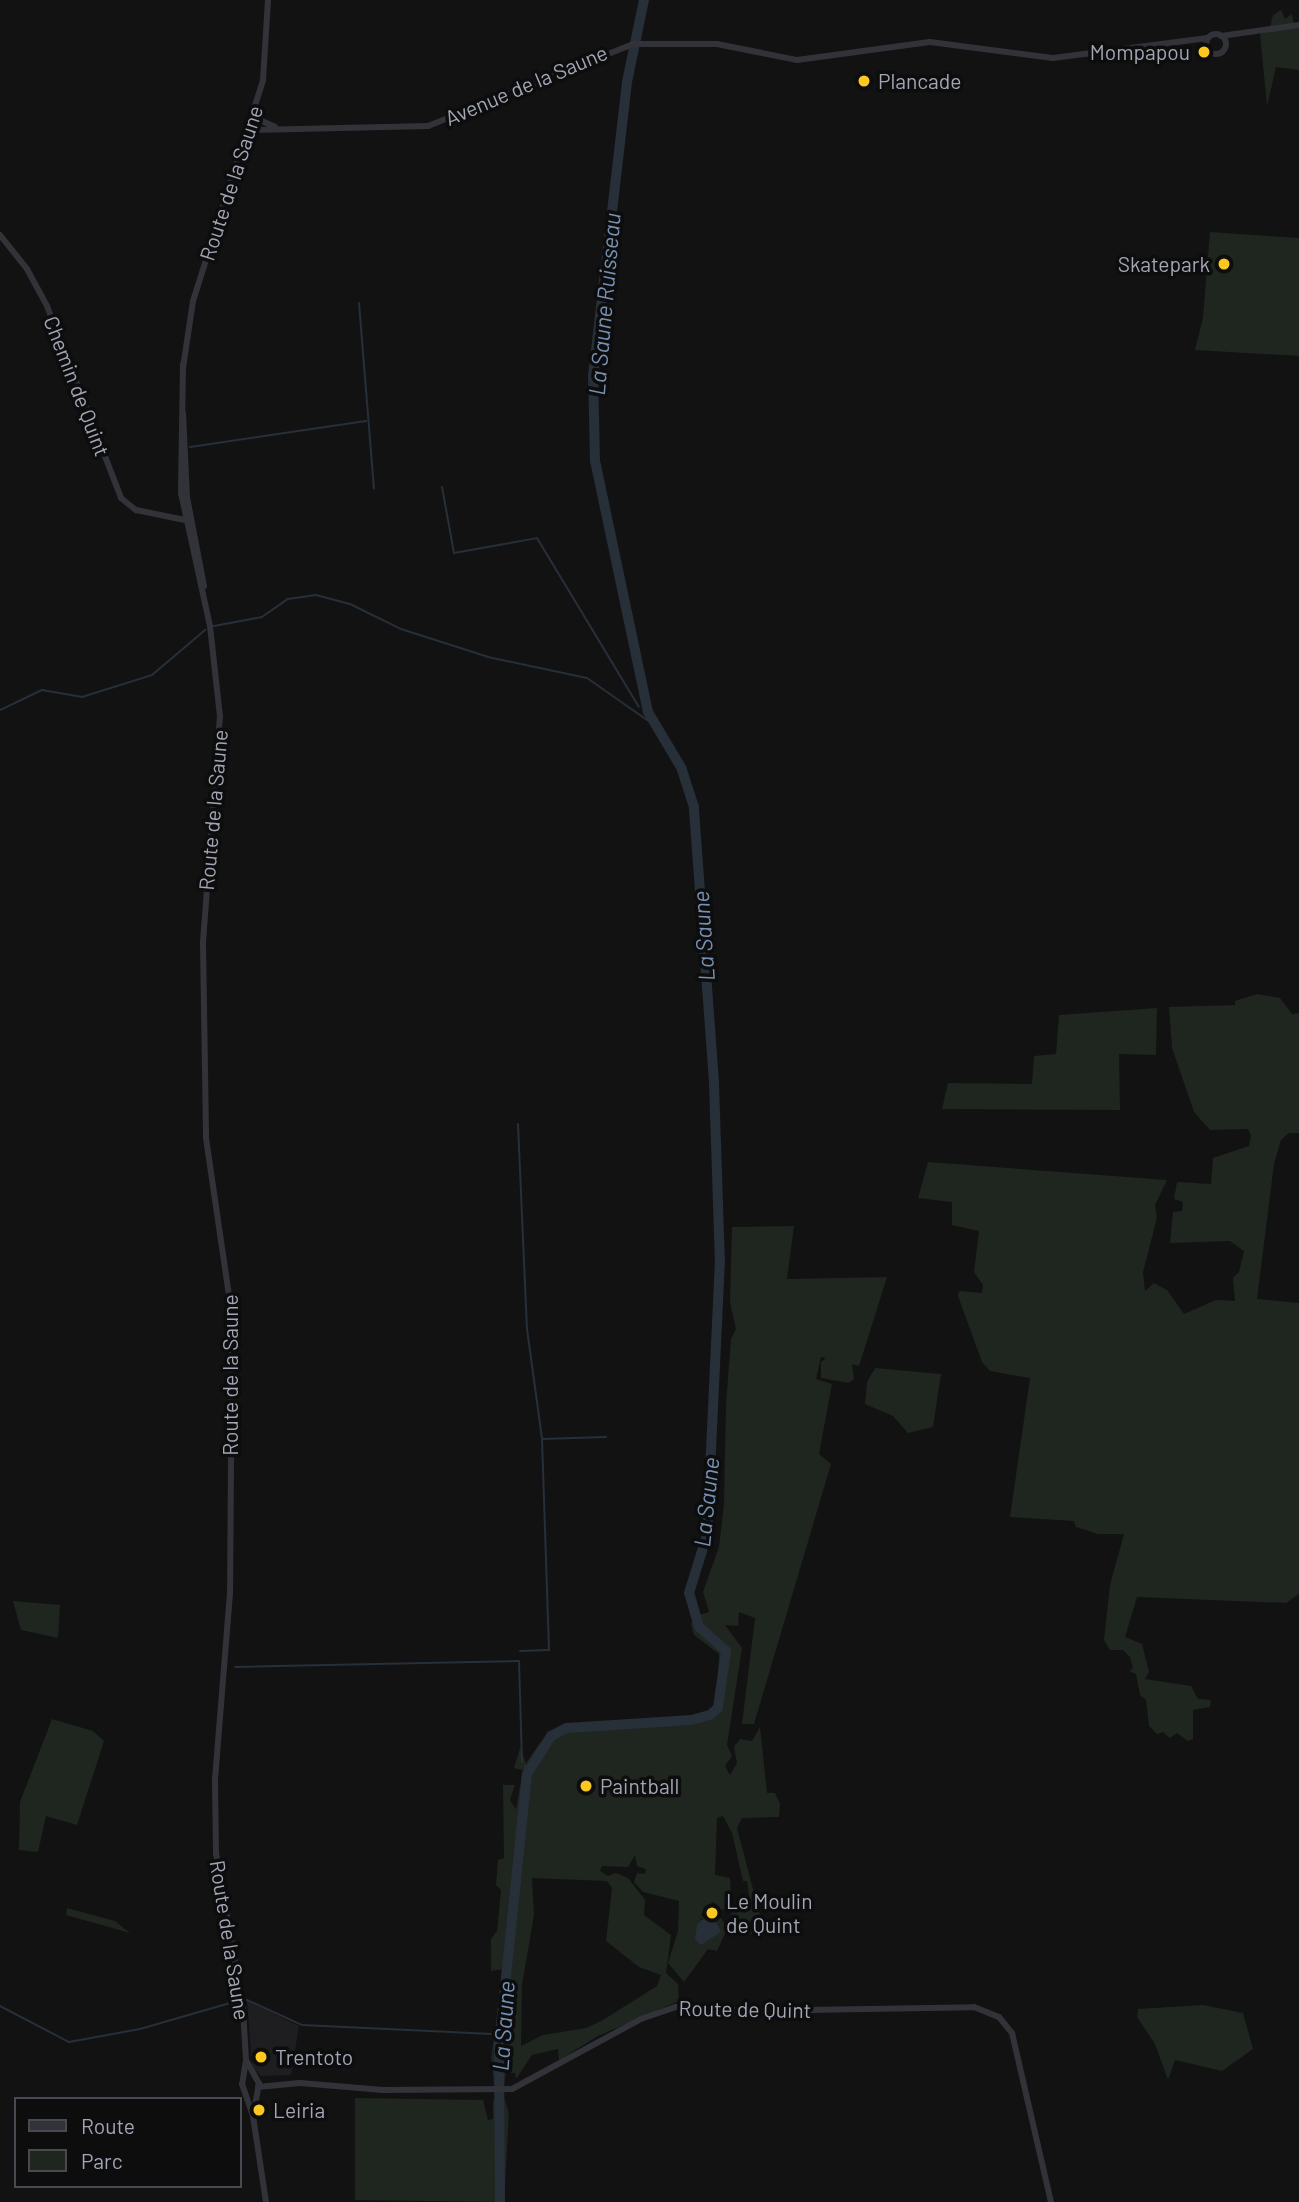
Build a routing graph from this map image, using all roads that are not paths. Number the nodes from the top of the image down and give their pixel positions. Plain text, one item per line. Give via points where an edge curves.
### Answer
1 (268, 0) edge
2 (1299, 25) edge
3 (1243, 34) junction
4 (1222, 36) junction
5 (1208, 38) junction
6 (1188, 42) junction
7 (1226, 46) junction
8 (1207, 48) junction
9 (253, 117) junction
10 (280, 129) junction
11 (249, 130) junction
12 (0, 235) edge
13 (184, 364) junction
14 (183, 510) junction
15 (167, 516) junction
16 (188, 517) junction
17 (246, 2060) junction
18 (256, 2077) junction
19 (244, 2078) junction
20 (274, 2084) junction
21 (257, 2088) junction
22 (245, 2090) junction
23 (253, 2116) junction
24 (266, 2202) edge
25 (1051, 2202) edge

1 - 9 street, Route de la Saune via 267,48
2 - 3 street
3 - 4 street
3 - 7 street
4 - 5 street, Avenue de la Saune
4 - 7 street
5 - 6 street, Avenue de la Saune
5 - 8 street
6 - 8 street, Avenue de la Saune
6 - 10 street, Avenue de la Saune via 1053,58 918,42 797,60 717,44 642,44 623,46 421,127
7 - 8 street via 1217,54
9 - 10 street, Avenue de la Saune
9 - 11 street, Route de la Saune
10 - 11 street, Avenue de la Saune
11 - 13 street, Route de la Saune via 193,301
12 - 15 street, Chemin de Quint via 41,293 118,492 136,510
13 - 14 street, Route de la Saune via 179,449
13 - 16 street, Route de la Saune
14 - 15 street
14 - 16 street
15 - 16 street, Chemin de Quint
16 - 17 street, Route de la Saune via 206,606 220,726 204,925 205,1126 230,1286 232,1340 230,1593 215,1819 217,1878 241,1991
17 - 18 street, Route de la Saune
17 - 19 street, Route de la Saune
18 - 19 street
18 - 20 street, Route de Quint
18 - 21 street
19 - 22 street, Route de la Saune
20 - 21 street, Route de Quint
20 - 25 street, Route de Quint via 507,2090 672,2007 979,2008 999,2017 1013,2038
21 - 22 street, Route de Quint
21 - 23 street
22 - 23 street
23 - 24 street

